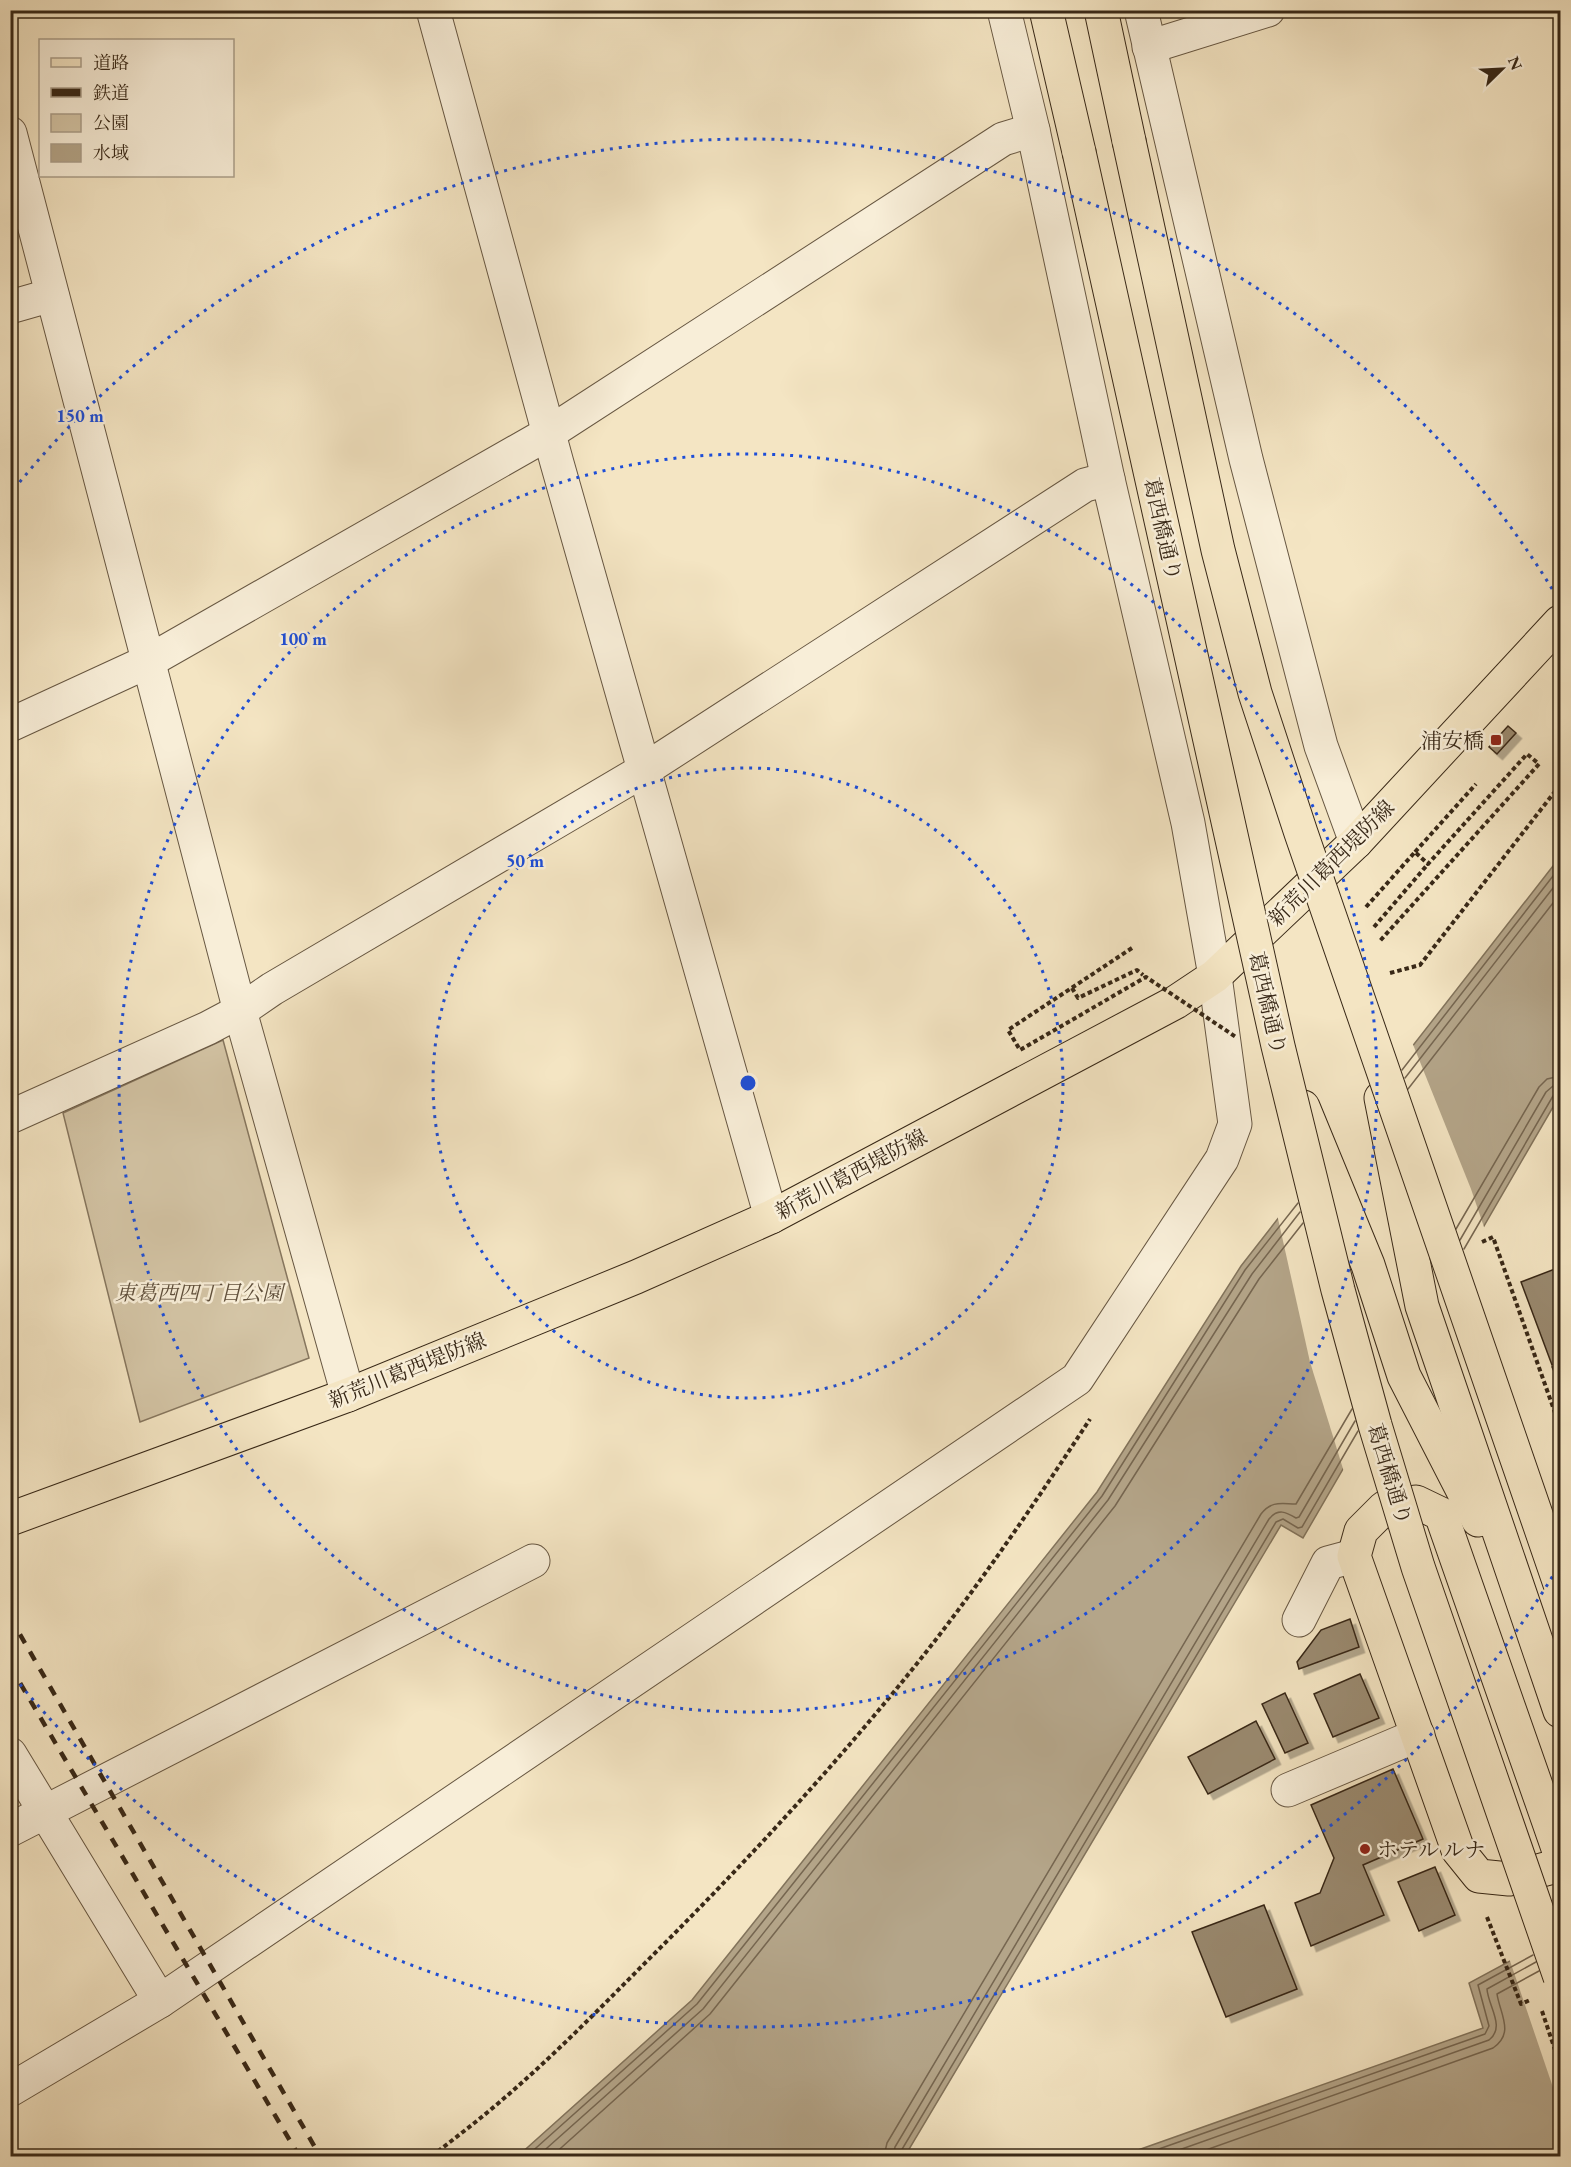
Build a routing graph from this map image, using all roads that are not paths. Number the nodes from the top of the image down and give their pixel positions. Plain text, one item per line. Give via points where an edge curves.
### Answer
1 (433, 10) edge
2 (1004, 10) edge
3 (1046, 10) edge
4 (1101, 10) edge
5 (1141, 10) edge
6 (1268, 10) edge
7 (1149, 46) junction
8 (1033, 130) junction
9 (10, 133) edge
10 (52, 295) junction
11 (10, 307) edge
12 (549, 433) junction
13 (1108, 479) junction
14 (1560, 622) edge
15 (149, 661) junction
16 (10, 725) edge
17 (644, 770) junction
18 (1356, 842) junction
19 (1215, 976) junction
20 (240, 1011) junction
21 (1367, 1022) junction
22 (1278, 1046) junction
23 (10, 1117) edge
24 (771, 1217) junction
25 (348, 1395) junction
26 (10, 1520) edge
27 (1354, 1556) junction
28 (533, 1561) dead end
29 (1560, 1584) edge
30 (1299, 1620) dead end
31 (1532, 1626) junction
32 (1560, 1711) edge
33 (1418, 1735) junction
34 (10, 1755) edge
35 (1288, 1790) dead end
36 (1551, 1809) edge
37 (45, 1812) junction
38 (10, 1830) edge
39 (1560, 1854) edge
40 (1560, 1864) edge
41 (1549, 1987) edge
42 (160, 2001) junction
43 (10, 2090) edge

1 - 12 street
2 - 8 street
3 - 22 main road, 葛西橋通り, bridge
4 - 21 main road, bridge via 1218,550 1255,693
5 - 7 street
6 - 7 street
7 - 18 street via 1246,459 1318,735
8 - 12 street via 1003,139
8 - 13 street
9 - 10 street
10 - 11 street
10 - 15 street
12 - 15 street
12 - 17 street
13 - 17 street via 1084,485
13 - 19 street via 1188,823
14 - 18 main road, 新荒川葛西堤防線
15 - 16 street
15 - 20 street
17 - 20 street via 272,988
17 - 24 street
18 - 19 main road, 新荒川葛西堤防線
19 - 24 main road, 新荒川葛西堤防線 via 1176,1002
19 - 42 street via 1235,1124 1222,1159 1077,1379
20 - 23 street
20 - 25 street
21 - 29 main road, bridge
21 - 31 main road, bridge via 1422,1306
22 - 31 main road, bridge via 1368,1265 1404,1376
22 - 41 main road, 葛西橋通り, bridge via 1375,1425
24 - 25 main road, 新荒川葛西堤防線
25 - 26 main road, 新荒川葛西堤防線
27 - 30 street via 1328,1563
27 - 33 main road
27 - 36 main road via 1361,1530 1384,1508 1416,1502 1441,1514
28 - 37 street
31 - 32 main road
33 - 35 street
33 - 40 main road via 1458,1851 1479,1876 1509,1880
34 - 37 street
36 - 39 main road
37 - 38 street
37 - 42 street
42 - 43 street

